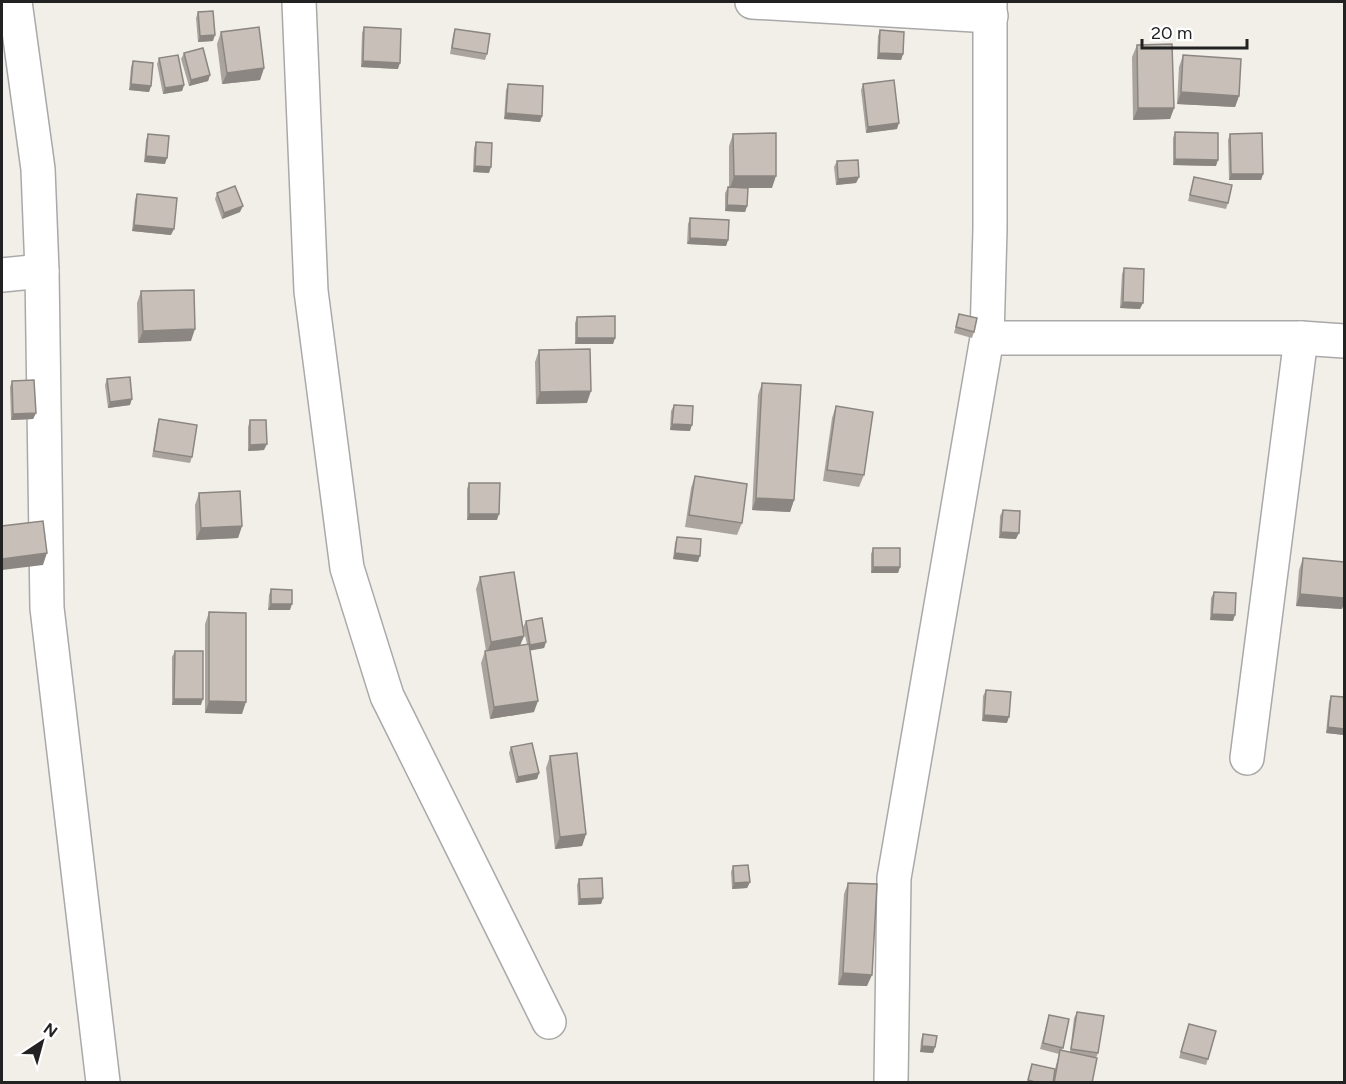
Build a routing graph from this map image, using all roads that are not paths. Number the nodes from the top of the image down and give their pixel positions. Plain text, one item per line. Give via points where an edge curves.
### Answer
1 (299, 2) edge
2 (752, 2) edge
3 (22, 3) edge
4 (991, 9) edge
5 (42, 271) junction
6 (2, 275) edge
7 (987, 338) junction
8 (1301, 338) junction
9 (1344, 341) edge
10 (1247, 758) dead end
11 (549, 1022) dead end
12 (103, 1083) edge
13 (891, 1083) edge

1 - 11 street via 311,291 347,568 387,696
2 - 4 street
3 - 5 street via 38,169
4 - 7 street
5 - 6 street
5 - 12 street via 47,608
7 - 8 street
7 - 13 street via 894,878
8 - 9 street
8 - 10 street

